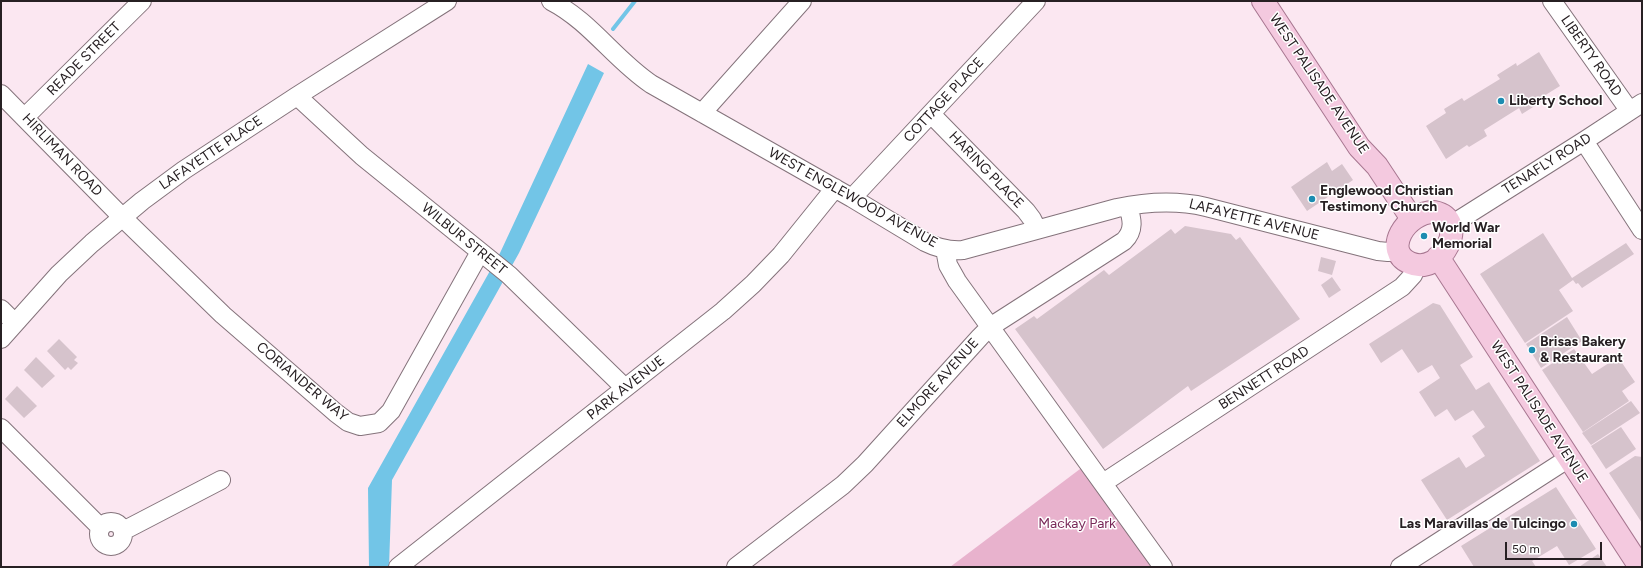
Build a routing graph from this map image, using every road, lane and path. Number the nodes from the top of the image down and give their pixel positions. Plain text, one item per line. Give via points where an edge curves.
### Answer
1 (142, 1) edge
2 (447, 1) edge
3 (551, 1) edge
4 (572, 1) edge
5 (802, 1) edge
6 (1036, 1) edge
7 (1263, 1) edge
8 (1278, 1) edge
9 (1552, 1) edge
10 (583, 24) junction
11 (1302, 49) junction
12 (1, 94) edge
13 (297, 96) junction
14 (1636, 106) edge
15 (702, 112) junction
16 (931, 114) junction
17 (25, 117) junction
18 (1584, 142) junction
19 (835, 188) junction
20 (852, 198) junction
21 (1128, 206) junction
22 (122, 217) junction
23 (1412, 219) junction
24 (1450, 225) junction
25 (1037, 229) junction
26 (1642, 230) edge
27 (945, 249) junction
28 (1399, 251) junction
29 (481, 253) junction
30 (1438, 258) junction
31 (1417, 265) junction
32 (1, 309) edge
33 (15, 323) junction
34 (990, 327) junction
35 (1, 339) edge
36 (625, 388) junction
37 (1, 428) edge
38 (1569, 458) junction
39 (221, 480) dead end
40 (1104, 483) junction
41 (398, 567) edge
42 (736, 567) edge
43 (1163, 567) edge
44 (1400, 567) edge
45 (1640, 567) edge

1 - 17 street, READE STREET
2 - 13 street, LAFAYETTE PLACE
3 - 10 street via 567,10
4 - 10 street, WEST ENGLEWOOD AVENUE
5 - 15 street
6 - 16 street, COTTAGE PLACE
7 - 11 main road, WEST PALISADE AVENUE
8 - 11 main road, WEST PALISADE AVENUE
9 - 14 street, LIBERTY ROAD
10 - 15 street, WEST ENGLEWOOD AVENUE via 643,78
11 - 23 main road, WEST PALISADE AVENUE via 1368,139 1377,166
12 - 17 street, HIRLIMAN ROAD
13 - 22 street, LAFAYETTE PLACE via 184,170
13 - 29 street, WILBUR STREET via 362,156
14 - 18 street, TENAFLY ROAD
15 - 19 street, WEST ENGLEWOOD AVENUE
16 - 20 street, COTTAGE PLACE
16 - 25 street, HARING PLACE via 1026,211
17 - 22 street, HIRLIMAN ROAD
18 - 24 street, TENAFLY ROAD
18 - 26 street
19 - 20 street, WEST ENGLEWOOD AVENUE
19 - 36 street, PARK AVENUE via 792,243 753,284 723,311
20 - 27 street, WEST ENGLEWOOD AVENUE via 924,242
21 - 25 street, LAFAYETTE AVENUE
21 - 28 street, LAFAYETTE AVENUE via 1186,203 1378,251
21 - 34 street, ELMORE AVENUE via 1132,225 1124,240
22 - 29 street, CORIANDER WAY via 223,315 336,414 360,426 379,423 391,410
22 - 33 street, LAFAYETTE PLACE via 59,274
23 - 24 main road via 1434,212 1445,217
23 - 28 main road via 1400,234
24 - 30 main road via 1448,246
25 - 27 street, LAFAYETTE AVENUE via 968,249
27 - 34 street, WEST ENGLEWOOD AVENUE via 952,274
28 - 31 main road via 1405,260
29 - 36 street, WILBUR STREET via 509,275
30 - 31 main road via 1428,264
30 - 38 main road, WEST PALISADE AVENUE
31 - 40 street, BENNETT ROAD via 1410,279 1402,287
32 - 33 street
33 - 35 street, LAFAYETTE PLACE
34 - 40 street, WEST ENGLEWOOD AVENUE
34 - 42 street, ELMORE AVENUE via 860,470
36 - 41 street, PARK AVENUE
37 - 39 street via 101,528 104,524 113,522 123,531
38 - 44 street
38 - 45 main road, WEST PALISADE AVENUE
40 - 43 street, WEST ENGLEWOOD AVENUE

